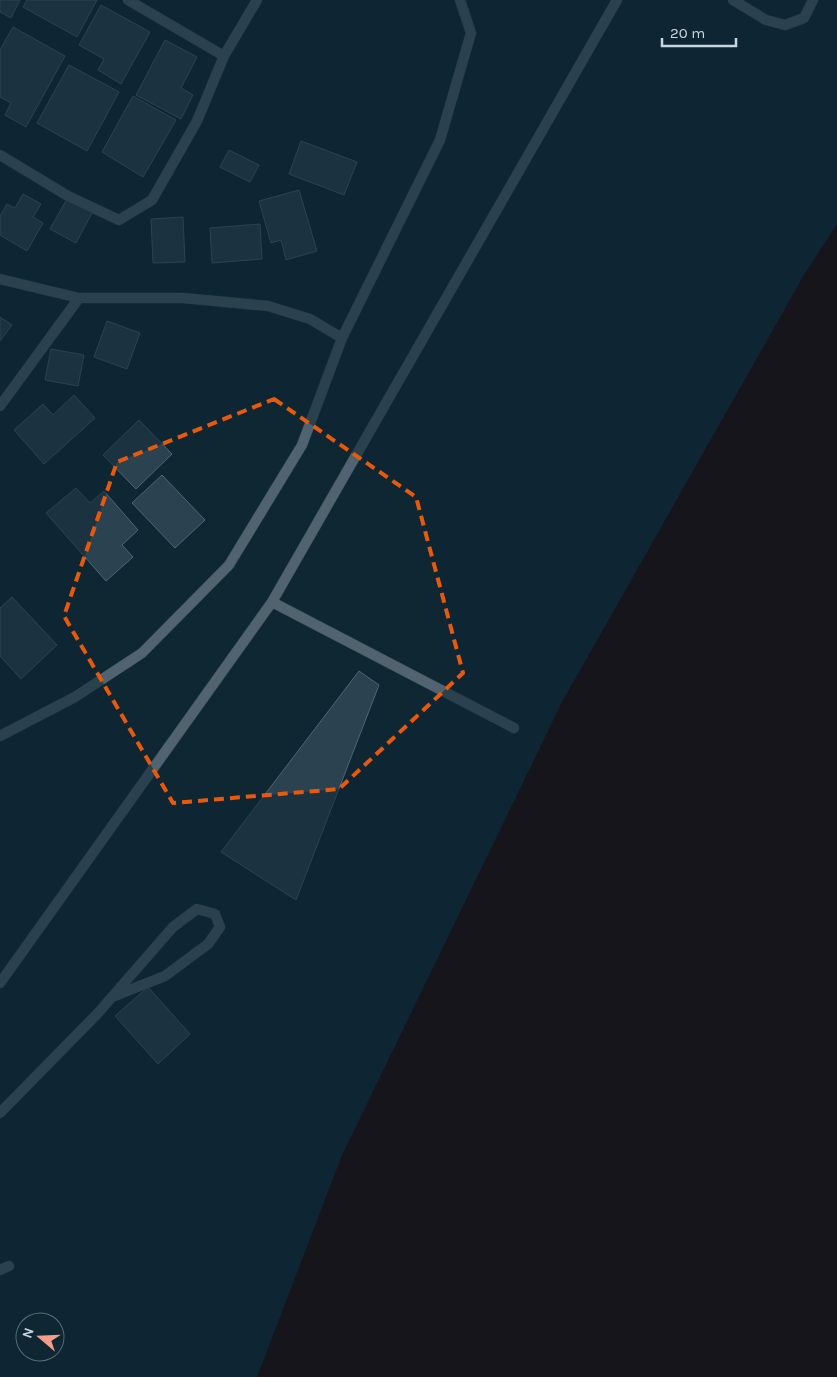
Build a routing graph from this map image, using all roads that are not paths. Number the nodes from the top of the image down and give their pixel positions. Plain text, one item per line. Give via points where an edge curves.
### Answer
1 (128, 0) edge
2 (257, 0) edge
3 (460, 0) edge
4 (617, 0) edge
5 (733, 0) edge
6 (813, 0) edge
7 (224, 56) junction
8 (0, 155) edge
9 (0, 280) edge
10 (79, 298) junction
11 (342, 338) junction
12 (0, 406) edge
13 (272, 602) junction
14 (514, 728) dead end
15 (0, 736) edge
16 (0, 983) edge
17 (112, 997) junction
18 (0, 1113) edge

1 - 7 street
2 - 7 street
3 - 11 street via 471,33 440,140
4 - 13 street
5 - 6 street via 766,20 786,25 804,18
7 - 8 street via 197,121 152,200 119,220 68,196
9 - 10 street
10 - 11 street via 183,298 268,306 310,318
10 - 12 street
11 - 15 street via 302,444 228,565 142,653 75,697
13 - 14 street
13 - 16 street
17 - 17 street via 173,927 197,909 215,914 220,927 208,944 165,976
17 - 18 street

